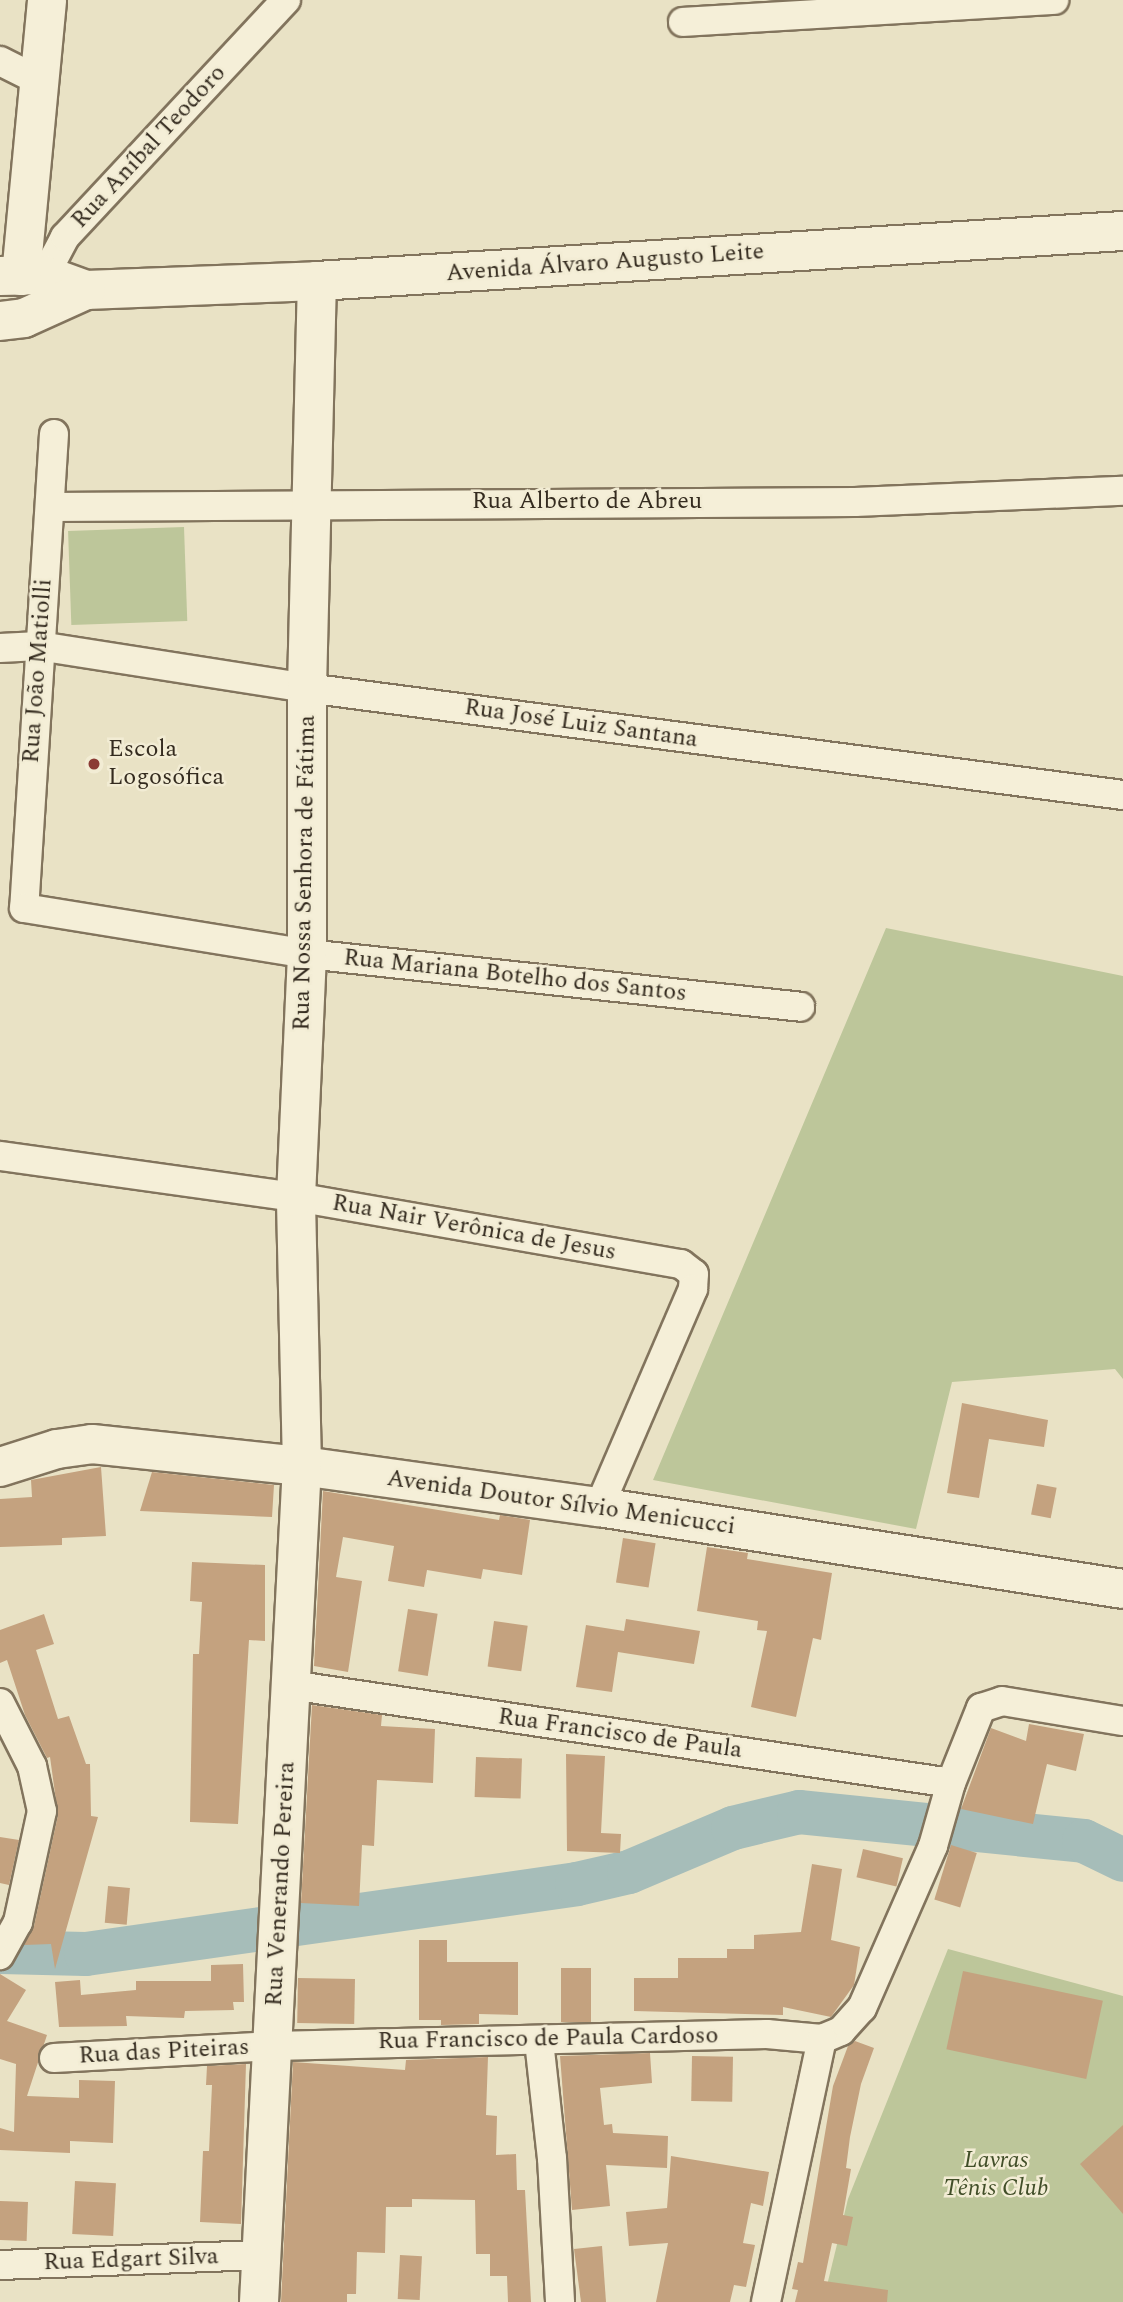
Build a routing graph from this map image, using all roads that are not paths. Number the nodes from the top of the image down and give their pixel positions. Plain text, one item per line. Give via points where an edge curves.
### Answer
1 (47, 0) edge
2 (286, 0) edge
3 (1054, 0) edge
4 (683, 22) dead end
5 (0, 61) edge
6 (36, 79) junction
7 (1123, 231) edge
8 (317, 281) junction
9 (28, 284) edge
10 (0, 321) edge
11 (54, 434) dead end
12 (1123, 491) edge
13 (310, 502) junction
14 (50, 507) junction
15 (39, 646) junction
16 (0, 648) edge
17 (307, 688) junction
18 (1123, 795) edge
19 (23, 908) joint
20 (307, 954) junction
21 (800, 1007) dead end
22 (0, 1156) edge
23 (296, 1197) junction
24 (302, 1466) junction
25 (1, 1469) edge
26 (599, 1507) junction
27 (1123, 1589) edge
28 (290, 1685) junction
29 (0, 1703) edge
30 (1123, 1721) edge
31 (951, 1783) junction
32 (0, 1955) edge
33 (822, 2039) junction
34 (539, 2040) junction
35 (274, 2046) junction
36 (54, 2058) dead end
37 (263, 2255) junction
38 (0, 2265) edge
39 (259, 2302) edge
40 (560, 2302) edge
41 (766, 2302) edge

1 - 6 street
2 - 9 street, Rua Aníbal Teodoro via 65,237
3 - 4 street
5 - 6 street
6 - 9 street
7 - 8 street, Avenida Álvaro Augusto Leite
8 - 9 street, Avenida Álvaro Augusto Leite via 86,290
8 - 13 street, Rua Nossa Senhora de Fátima
9 - 10 street
11 - 14 street, Rua João Matiolli
12 - 13 street, Rua Alberto de Abreu via 855,502
13 - 14 street, Rua Alberto de Abreu
13 - 17 street, Rua Nossa Senhora de Fátima
14 - 15 street, Rua João Matiolli
15 - 16 street, Rua José Luiz Santana
15 - 17 street, Rua José Luiz Santana
15 - 19 street, Rua João Matiolli
17 - 18 street, Rua José Luiz Santana
17 - 20 street, Rua Nossa Senhora de Fátima
19 - 20 street, Rua Mariana Botelho dos Santos
20 - 21 street, Rua Mariana Botelho dos Santos
20 - 23 street, Rua Nossa Senhora de Fátima
22 - 23 street, Rua Nair Verônica de Jesus
23 - 24 street, Rua Nossa Senhora de Fátima
23 - 26 street, Rua Nair Verônica de Jesus via 681,1264 694,1274 693,1289
24 - 25 street, Avenida Doutor Sílvio Menicucci via 92,1444 57,1449
24 - 26 street, Avenida Doutor Sílvio Menicucci
24 - 28 street, Rua Venerando Pereira
26 - 27 street, Avenida Doutor Sílvio Menicucci
28 - 31 street, Rua Francisco de Paula
28 - 35 street, Rua Venerando Pereira
29 - 32 street via 32,1766 42,1811 18,1922
30 - 31 street via 1002,1701 981,1708
31 - 33 street via 933,1846 862,2008 841,2031
33 - 34 street, Rua Francisco de Paula Cardoso via 767,2034
33 - 41 street
34 - 35 street, Rua Francisco de Paula Cardoso
34 - 40 street via 552,2158
35 - 36 street, Rua das Piteiras
35 - 37 street, Rua Venerando Pereira
37 - 38 street, Rua Edgart Silva
37 - 39 street, Rua Venerando Pereira

